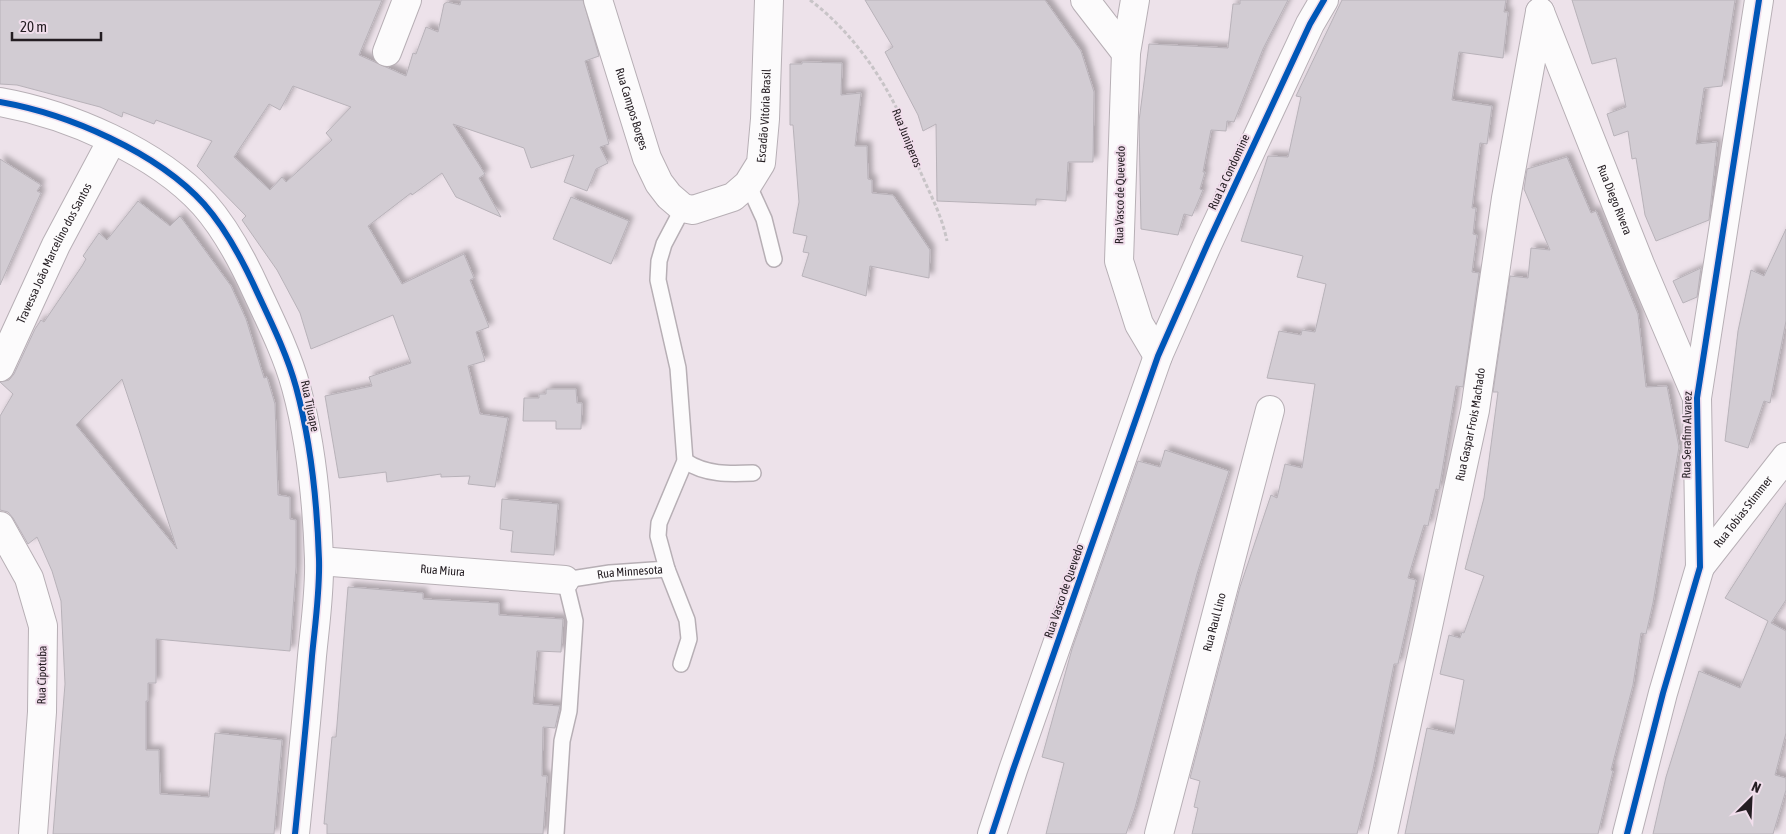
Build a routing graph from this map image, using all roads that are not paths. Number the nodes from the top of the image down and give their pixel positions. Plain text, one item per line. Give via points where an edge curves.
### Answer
1 (408, 0) edge
2 (598, 0) edge
3 (769, 0) edge
4 (1085, 0) edge
5 (1135, 0) edge
6 (1324, 0) edge
7 (1759, 0) edge
8 (1539, 6) edge
9 (387, 52) dead end
10 (1126, 53) junction
11 (0, 102) edge
12 (112, 140) junction
13 (748, 184) junction
14 (683, 208) junction
15 (774, 259) dead end
16 (1158, 356) junction
17 (0, 367) edge
18 (1697, 398) junction
19 (1270, 410) dead end
20 (1786, 457) edge
21 (685, 461) junction
22 (753, 473) dead end
23 (0, 526) edge
24 (319, 561) junction
25 (1700, 567) junction
26 (667, 570) junction
27 (565, 580) junction
28 (681, 664) dead end
29 (33, 834) edge
30 (295, 834) edge
31 (556, 834) edge
32 (992, 834) edge
33 (1159, 834) edge
34 (1383, 834) edge
35 (1627, 834) edge

1 - 9 street
2 - 14 street, Rua Campos Borges via 647,158 659,183
3 - 13 street, Escadão Vitória Brasil via 765,119 760,163
4 - 10 street
5 - 10 street, Rua Vasco de Quevedo
6 - 16 street, Rua La Condomine via 1310,24
7 - 18 street, Rua Serafim Alvarez
8 - 18 street, Rua Diego Rivera via 1640,264
8 - 34 street, Rua Gaspar Frois Machado via 1506,198 1475,410
10 - 16 street, Rua Vasco de Quevedo via 1119,261 1139,324
11 - 12 street, Rua Tijuape via 78,123
12 - 17 street, Travessa João Marcelino dos Santos via 56,245
12 - 24 street, Rua Tijuape via 146,158 204,203 245,267 296,386 314,479
13 - 14 street, Escadão Vitória Brasil via 733,197 716,204 693,210
13 - 15 lane via 764,219
14 - 21 lane, Rua Minnesota via 664,244 658,280 678,368
16 - 32 street, Rua Vasco de Quevedo
18 - 25 street, Rua Serafim Alvarez
19 - 33 street, Rua Raul Lino
20 - 25 street, Rua Tobias Stimmer
21 - 22 lane via 697,469 716,473
21 - 26 lane, Rua Minnesota via 659,523 658,536
23 - 29 street, Rua Cipotuba via 29,578 43,626 42,712
24 - 27 street, Rua Miura
24 - 30 street, Rua Tijuape
25 - 35 street, Rua Serafim Alvarez
26 - 27 lane, Rua Minnesota via 610,573
26 - 28 lane via 687,620 689,638
27 - 31 lane via 575,621

